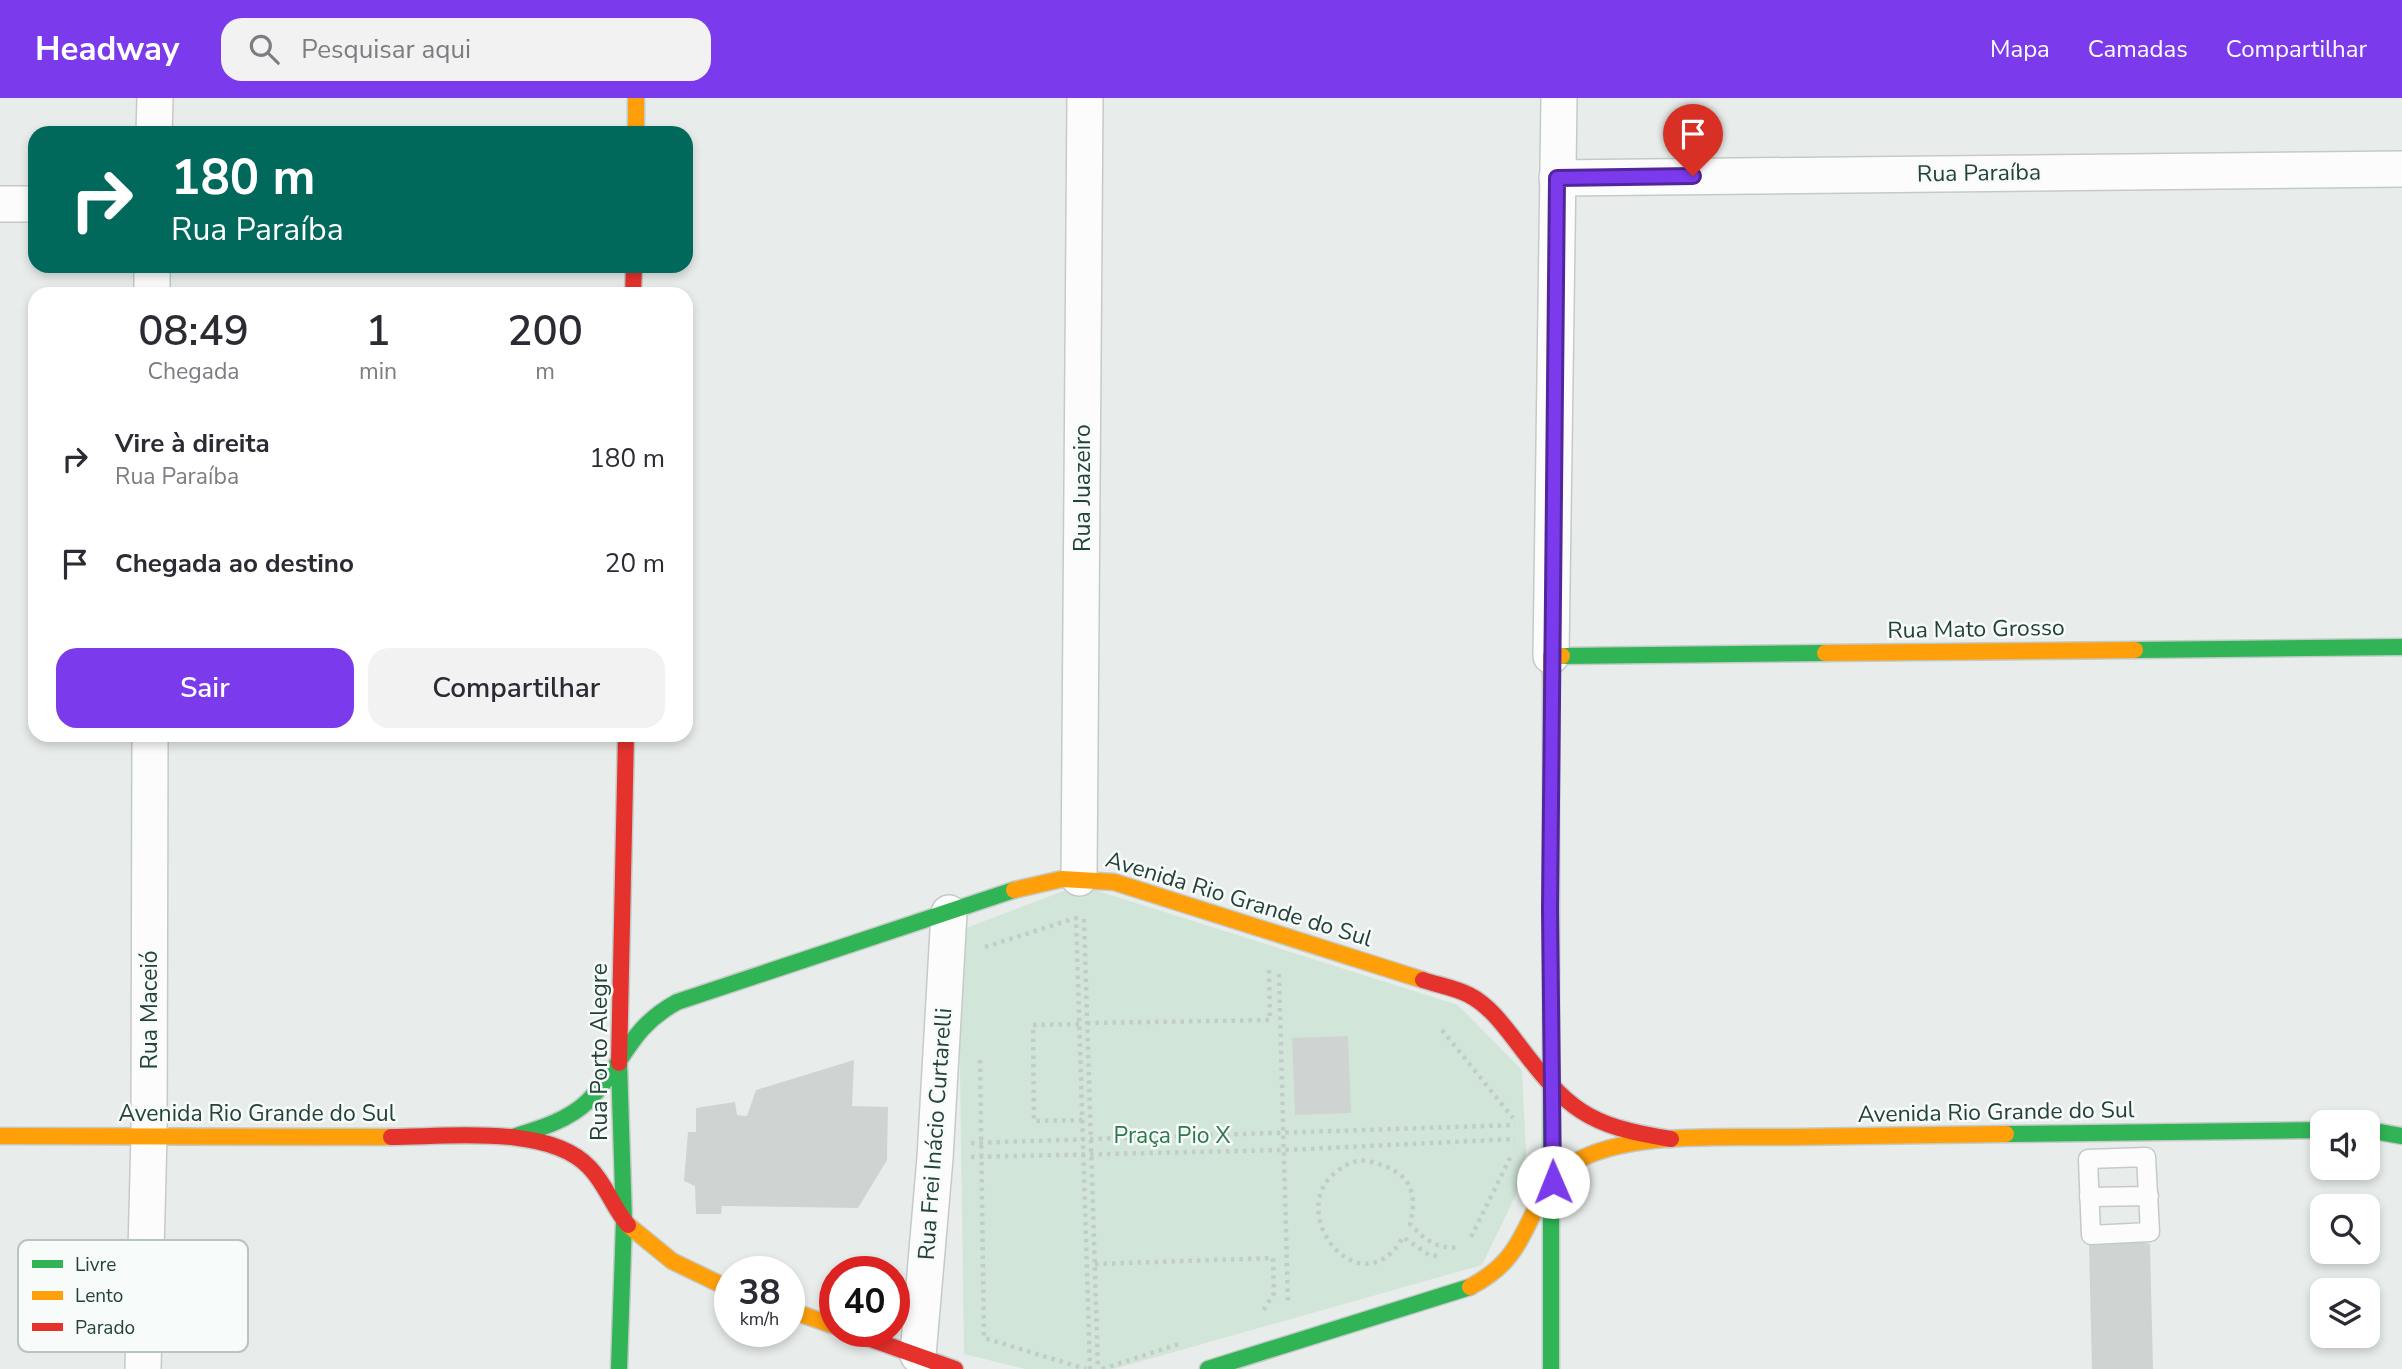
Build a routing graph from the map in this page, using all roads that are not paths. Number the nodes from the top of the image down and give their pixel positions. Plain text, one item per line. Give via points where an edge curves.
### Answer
1 (155, 98) edge
2 (636, 98) edge
3 (1085, 98) edge
4 (1559, 98) edge
5 (154, 126) edge
6 (636, 126) edge
7 (2402, 169) edge
8 (1557, 178) junction
9 (0, 204) edge
10 (28, 204) edge
11 (2402, 647) edge
12 (1551, 656) junction
13 (150, 742) edge
14 (626, 742) edge
15 (1079, 878) junction
16 (949, 913) junction
17 (619, 1060) junction
18 (1551, 1088) junction
19 (2310, 1130) edge
20 (2380, 1130) edge
21 (2402, 1130) edge
22 (2380, 1132) edge
23 (2116, 1133) junction
24 (149, 1135) junction
25 (0, 1136) edge
26 (2402, 1136) edge
27 (513, 1137) junction
28 (1671, 1139) junction
29 (2117, 1158) junction
30 (1553, 1182) junction
31 (2149, 1196) junction
32 (2090, 1197) junction
33 (624, 1220) junction
34 (146, 1240) edge
35 (714, 1282) edge
36 (895, 1347) edge
37 (918, 1355) junction
38 (619, 1369) edge
39 (955, 1369) edge
40 (1209, 1369) edge
41 (1551, 1369) edge

1 - 5 street
2 - 6 main road
3 - 15 street, Rua Juazeiro
4 - 8 street
7 - 8 street, Rua Paraíba
8 - 12 street
9 - 10 street
11 - 12 main road, Rua Mato Grosso
12 - 18 main road
13 - 24 street, Rua Maceió
14 - 17 main road, Rua Porto Alegre
15 - 16 main road, Avenida Rio Grande do Sul via 1020,888
15 - 18 main road, Avenida Rio Grande do Sul via 1137,888 1470,995 1493,1012
16 - 17 main road, Avenida Rio Grande do Sul via 684,999 646,1022
16 - 37 street, Rua Frei Inácio Curtarelli via 936,1151
17 - 27 main road, Avenida Rio Grande do Sul via 600,1087 575,1110
17 - 33 main road, Rua Porto Alegre
18 - 28 main road, Avenida Rio Grande do Sul via 1604,1124
18 - 30 main road
19 - 23 main road, Avenida Rio Grande do Sul
20 - 21 main road
22 - 26 main road
23 - 28 main road, Avenida Rio Grande do Sul
23 - 29 lane
24 - 25 main road, Avenida Rio Grande do Sul
24 - 27 main road, Avenida Rio Grande do Sul
24 - 34 street, Rua Maceió
27 - 33 main road, Avenida Rio Grande do Sul via 582,1160
28 - 30 main road, Avenida Rio Grande do Sul via 1587,1157 1570,1165
29 - 31 lane via 2147,1157
29 - 32 lane via 2088,1159
30 - 40 main road, Avenida Rio Grande do Sul via 1509,1260 1491,1277
30 - 41 main road
31 - 32 lane
31 - 32 lane via 2150,1232 2091,1235
33 - 35 main road, Avenida Rio Grande do Sul via 676,1264
33 - 38 main road, Rua Porto Alegre
36 - 37 main road
37 - 39 main road

